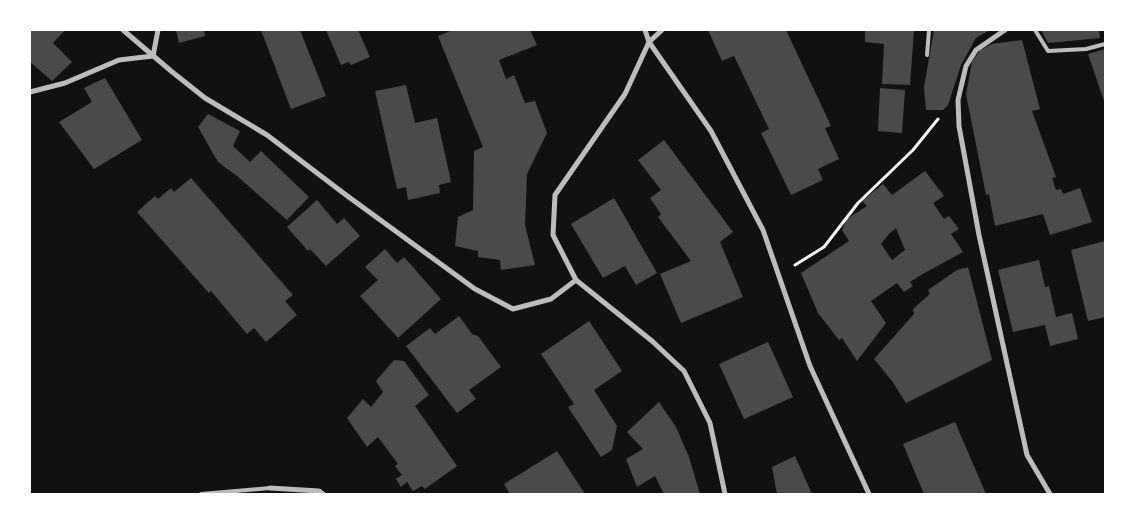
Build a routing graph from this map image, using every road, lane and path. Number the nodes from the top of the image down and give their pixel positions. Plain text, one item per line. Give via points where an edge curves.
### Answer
1 (123, 30) edge
2 (158, 30) edge
3 (645, 30) edge
4 (662, 30) edge
5 (930, 30) edge
6 (1005, 30) edge
7 (1035, 30) edge
8 (649, 42) junction
9 (1105, 44) edge
10 (927, 55) dead end
11 (153, 56) junction
12 (30, 92) edge
13 (958, 114) junction
14 (779, 275) junction
15 (576, 280) junction
16 (270, 488) joint
17 (201, 494) edge
18 (323, 494) edge
19 (725, 494) edge
20 (869, 494) edge
21 (1050, 494) edge

1 - 11 street
2 - 11 street
3 - 8 street
4 - 8 street
5 - 10 lane
6 - 13 street via 976,50 966,66
7 - 9 lane via 1048,51 1086,49
8 - 14 street via 711,130 763,230
8 - 15 street via 625,94 555,195 553,235
11 - 12 street via 119,60 65,83
11 - 15 street via 205,98 268,135 475,289 513,309 551,299
13 - 14 path via 938,119 913,150 858,203 824,246
13 - 21 street via 979,235 1027,455
14 - 20 street via 810,366
15 - 19 street via 684,370 710,423
16 - 17 lane
16 - 18 street via 319,491

